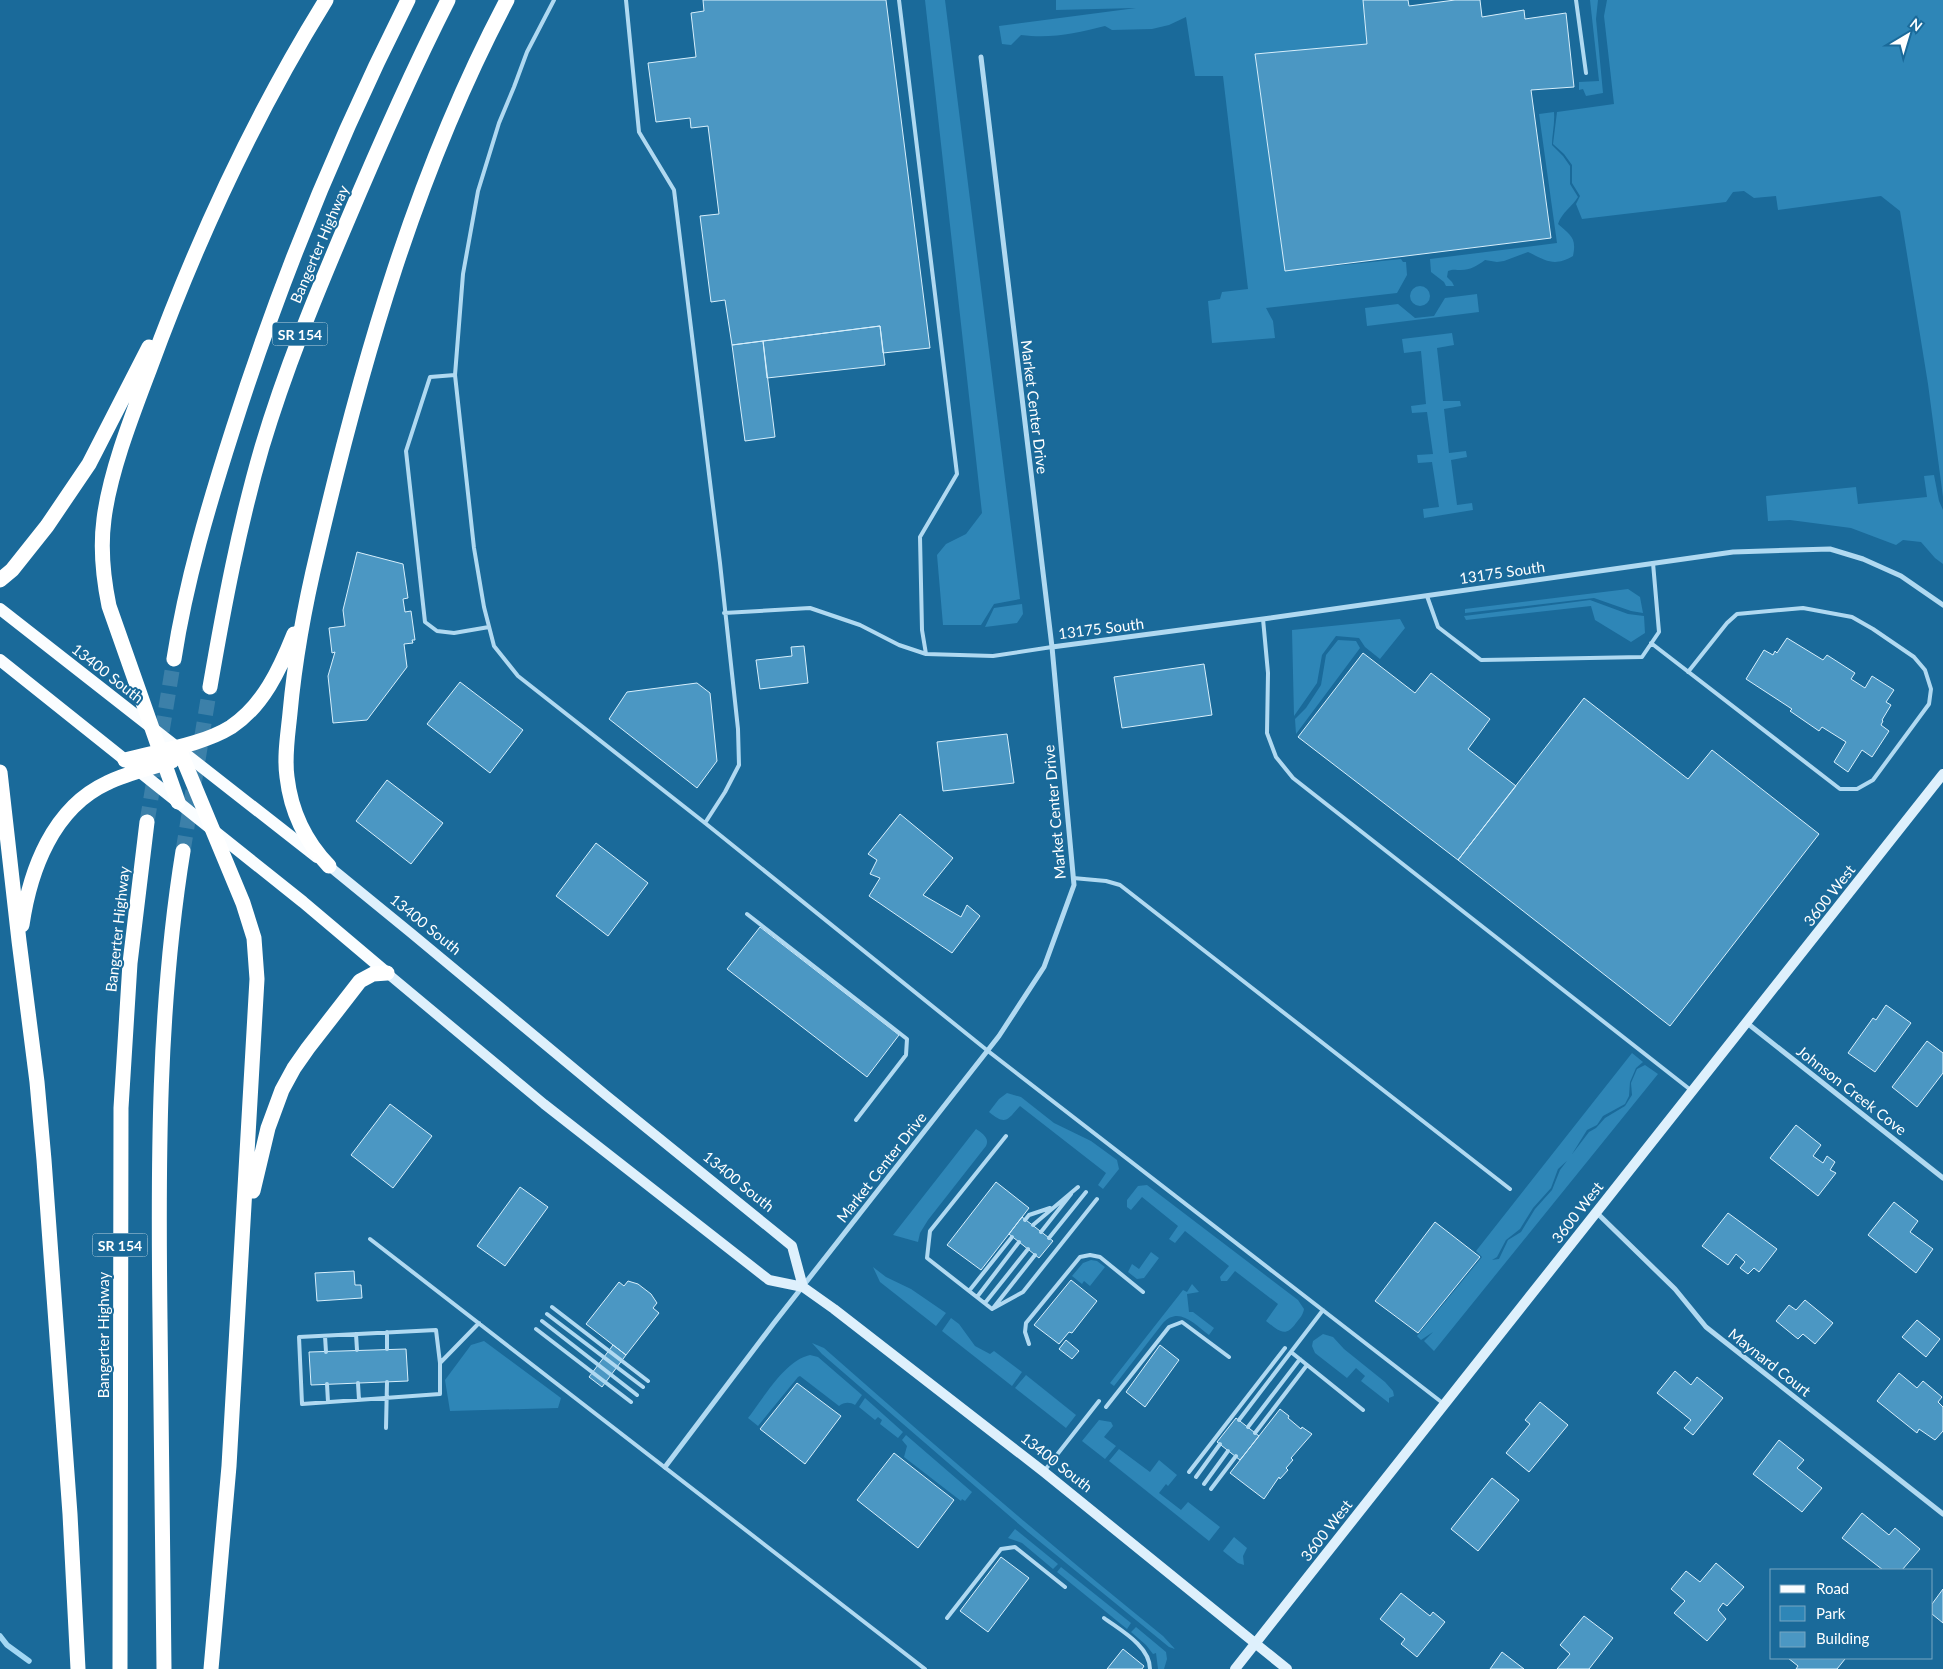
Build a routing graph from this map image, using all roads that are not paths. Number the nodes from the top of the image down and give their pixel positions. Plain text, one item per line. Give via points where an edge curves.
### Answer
1 (326, 0) edge
2 (408, 0) edge
3 (448, 0) edge
4 (507, 0) edge
5 (554, 0) edge
6 (626, 0) edge
7 (899, 0) edge
8 (1576, 0) edge
9 (981, 57) dead end
10 (1586, 73) dead end
11 (188, 270) junction
12 (456, 375) junction
13 (1653, 563) junction
14 (0, 580) edge
15 (1427, 596) junction
16 (306, 602) junction
17 (1943, 605) edge
18 (0, 609) edge
19 (724, 613) junction
20 (1263, 619) junction
21 (490, 627) junction
22 (1652, 643) junction
23 (1052, 647) junction
24 (926, 654) junction
25 (174, 659) tunnel mouth
26 (0, 660) edge
27 (1688, 672) junction
28 (210, 687) tunnel mouth
29 (151, 727) junction
30 (182, 753) junction
31 (162, 757) junction
32 (126, 760) junction
33 (140, 771) junction
34 (0, 772) edge
35 (1943, 774) edge
36 (178, 802) junction
37 (147, 822) tunnel mouth
38 (705, 823) junction
39 (213, 830) junction
40 (183, 851) tunnel mouth
41 (329, 866) junction
42 (1073, 878) junction
43 (747, 914) dead end
44 (21, 957) junction
45 (388, 974) junction
46 (1746, 1023) junction
47 (988, 1051) junction
48 (1692, 1091) junction
49 (856, 1120) dead end
50 (1006, 1136) dead end
51 (1943, 1178) edge
52 (1510, 1190) dead end
53 (1086, 1192) dead end
54 (1097, 1199) dead end
55 (1052, 1207) junction
56 (1596, 1212) junction
57 (1025, 1220) dead end
58 (1032, 1225) dead end
59 (243, 1228) junction
60 (1041, 1232) dead end
61 (1012, 1237) dead end
62 (1048, 1238) dead end
63 (370, 1239) dead end
64 (1019, 1242) dead end
65 (1028, 1249) dead end
66 (1035, 1255) dead end
67 (802, 1287) junction
68 (969, 1291) junction
69 (1143, 1292) dead end
70 (976, 1297) junction
71 (985, 1303) junction
72 (552, 1307) dead end
73 (992, 1309) junction
74 (1322, 1310) junction
75 (547, 1314) dead end
76 (542, 1321) dead end
77 (479, 1323) junction
78 (536, 1329) dead end
79 (387, 1332) junction
80 (356, 1334) junction
81 (325, 1336) junction
82 (1029, 1344) dead end
83 (1285, 1348) dead end
84 (387, 1349) dead end
85 (357, 1350) dead end
86 (326, 1352) dead end
87 (1291, 1352) junction
88 (1229, 1357) dead end
89 (1300, 1360) junction
90 (440, 1363) junction
91 (1307, 1365) junction
92 (648, 1381) dead end
93 (387, 1382) dead end
94 (358, 1383) dead end
95 (327, 1384) dead end
96 (643, 1387) dead end
97 (637, 1395) dead end
98 (387, 1398) junction
99 (359, 1400) junction
100 (1099, 1401) dead end
101 (328, 1402) junction
102 (631, 1402) dead end
103 (1444, 1404) junction
104 (1106, 1407) dead end
105 (1363, 1410) dead end
106 (1239, 1420) dead end
107 (1248, 1427) dead end
108 (386, 1428) dead end
109 (1255, 1433) dead end
110 (1220, 1444) dead end
111 (1228, 1450) dead end
112 (1236, 1456) dead end
113 (665, 1467) junction
114 (1044, 1472) junction
115 (1189, 1472) dead end
116 (1196, 1477) dead end
117 (1204, 1484) dead end
118 (1211, 1490) dead end
119 (1943, 1514) edge
120 (1065, 1587) dead end
121 (947, 1618) dead end
122 (1104, 1618) dead end
123 (1255, 1643) junction
124 (78, 1669) edge
125 (120, 1669) edge
126 (164, 1669) edge
127 (211, 1669) edge
128 (925, 1669) edge
129 (1150, 1669) edge
130 (1235, 1669) edge
131 (1287, 1669) edge

1 - 11 highway via 262,111
2 - 25 highway, Bangerter Highway / SR 154 via 346,129 266,329 200,541
3 - 28 highway, Bangerter Highway / SR 154 via 406,87 317,292 280,391 246,503
4 - 16 highway via 439,150 401,250 369,353
5 - 12 lane via 527,52 499,123 478,191 463,274
6 - 19 lane via 639,132 674,190
7 - 24 lane via 957,474 920,538 922,630
8 - 10 lane
9 - 23 street, Market Center Drive
11 - 14 highway via 89,464 47,526
11 - 29 highway via 131,418 107,501 102,536 110,606
12 - 21 lane via 474,548
12 - 21 lane via 430,377 406,451 425,622 437,632 454,633
13 - 15 street, 13175 South
13 - 17 street, 13175 South via 1733,552 1830,549 1901,576
13 - 22 lane via 1660,632
15 - 20 street, 13175 South
15 - 22 lane via 1438,628 1481,660 1642,657
16 - 30 highway via 263,696 242,718
16 - 41 highway via 292,694 287,775 291,801 300,825
18 - 29 main road, 13400 South
19 - 24 lane via 810,608 860,625 899,645
19 - 38 lane via 738,728 739,765
20 - 23 street, 13175 South
20 - 48 lane via 1268,673 1266,732 1276,757 1293,778
21 - 38 lane via 494,646 518,676
22 - 27 lane
23 - 24 lane via 993,656
23 - 42 street, Market Center Drive
26 - 32 main road, 13400 South
27 - 27 lane via 1840,789 1857,788 1873,780 1930,704 1931,689 1925,670 1914,657 1852,617 1803,608 1737,614
29 - 30 main road, 13400 South
29 - 31 highway
30 - 31 highway
30 - 39 highway
30 - 41 main road, 13400 South
31 - 32 highway
31 - 33 highway
31 - 36 highway
32 - 33 main road, 13400 South
33 - 36 main road, 13400 South
33 - 44 highway via 90,792 67,814 50,837 30,886
34 - 44 highway
35 - 46 main road, 3600 West
36 - 39 main road, 13400 South
37 - 125 highway, Bangerter Highway / SR 154 via 130,963 121,1108
38 - 47 lane
39 - 45 main road, 13400 South
39 - 59 highway via 243,903 257,959
40 - 126 highway, SR 154 via 167,991 160,1160
41 - 67 main road, 13400 South via 792,1246
42 - 47 street, Market Center Drive via 1074,885 1044,968
42 - 52 lane via 1120,885
43 - 49 lane via 907,1038 906,1055
44 - 124 highway via 37,1082 49,1218
45 - 59 highway via 373,974 360,981 294,1068 268,1128
45 - 67 main road, 13400 South via 544,1104 769,1280
46 - 48 main road, 3600 West
46 - 51 street, Johnson Creek Cove
47 - 67 street, Market Center Drive
47 - 74 lane
48 - 56 main road, 3600 West
50 - 68 lane via 930,1231 927,1258
53 - 62 lane
54 - 73 lane via 1023,1292
55 - 57 lane via 1029,1215
55 - 58 lane
55 - 60 lane via 1078,1186
56 - 103 main road, 3600 West
56 - 119 street, Maynard Court via 1675,1289 1706,1327
59 - 127 highway via 228,1485
61 - 68 lane
63 - 77 lane
64 - 70 lane
65 - 71 lane
66 - 73 lane
67 - 113 street, Market Center Drive
67 - 114 main road, 13400 South
68 - 70 lane
69 - 82 lane via 1100,1257 1080,1257 1026,1323
70 - 71 lane
71 - 73 lane
72 - 92 lane
74 - 87 lane
74 - 103 lane
75 - 96 lane
76 - 97 lane
77 - 90 lane
77 - 113 lane
78 - 102 lane
79 - 80 lane
79 - 84 lane
79 - 90 lane via 436,1330
80 - 81 lane
80 - 85 lane
81 - 86 lane
81 - 101 lane via 299,1337 302,1404
83 - 115 lane
87 - 89 lane
87 - 106 lane
88 - 104 lane via 1182,1322 1169,1327
89 - 91 lane
89 - 107 lane
90 - 98 lane via 440,1394
91 - 105 lane
91 - 109 lane
93 - 98 lane
94 - 99 lane
95 - 101 lane
98 - 99 lane
98 - 108 lane
99 - 101 lane
100 - 114 lane
103 - 123 main road, 3600 West
110 - 116 lane
111 - 117 lane
112 - 118 lane
113 - 128 lane
114 - 123 main road, 13400 South
120 - 121 lane via 1015,1546 1001,1549
122 - 129 lane via 1144,1651
123 - 130 main road, 3600 West
123 - 131 main road, 13400 South

